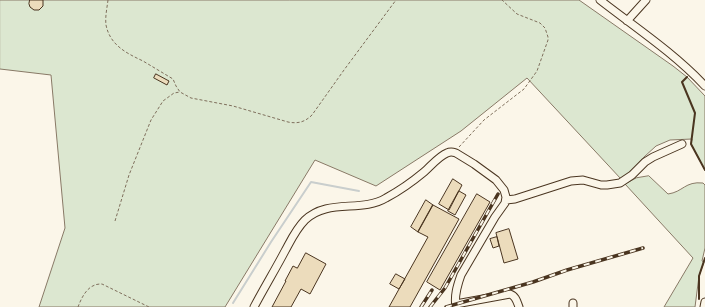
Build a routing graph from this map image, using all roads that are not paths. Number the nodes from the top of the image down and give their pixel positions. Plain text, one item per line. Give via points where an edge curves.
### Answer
1 (600, 0) edge
2 (641, 2) edge
3 (627, 22) junction
4 (705, 86) edge
5 (682, 144) dead end
6 (506, 200) junction
7 (705, 302) edge
8 (456, 306) edge
9 (254, 307) edge
10 (519, 307) edge
11 (704, 307) edge

1 - 3 street
2 - 3 street
3 - 4 street via 682,63
5 - 6 street via 645,162 620,183 607,186 583,180
6 - 8 street via 461,276 456,290
6 - 9 street via 506,193 496,180 455,152 448,152 381,202 323,209 306,220 296,231
7 - 11 street
8 - 10 street via 510,294 516,298

